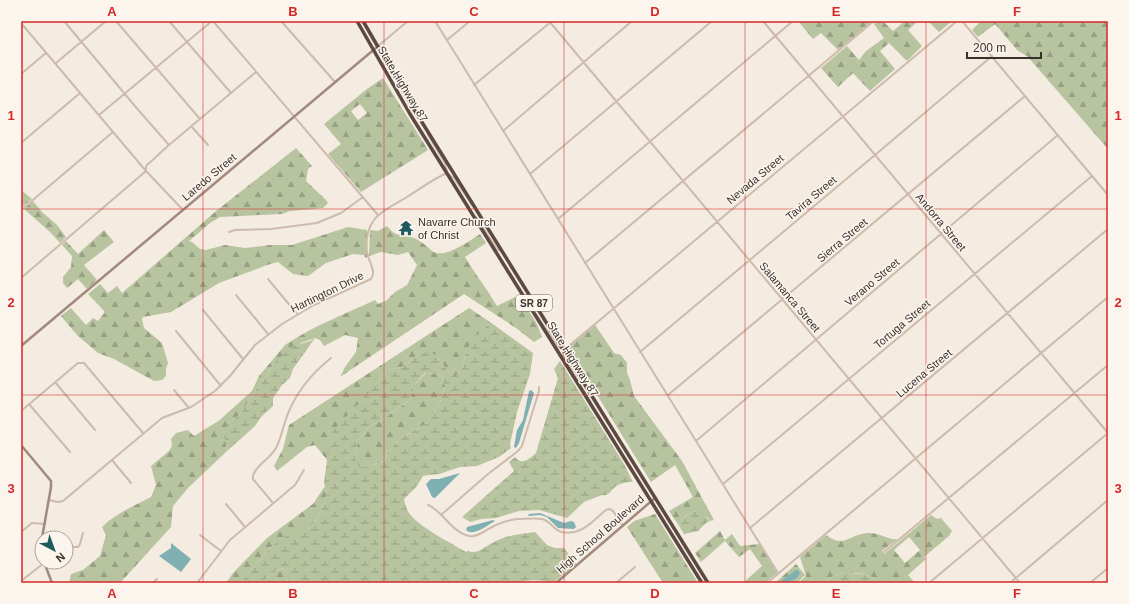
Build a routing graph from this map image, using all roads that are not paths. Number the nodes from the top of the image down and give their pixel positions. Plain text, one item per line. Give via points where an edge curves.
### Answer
1 (64, 21) edge
2 (106, 21) edge
3 (116, 21) edge
4 (169, 21) edge
5 (213, 21) edge
6 (282, 21) edge
7 (357, 21) edge
8 (362, 21) edge
9 (408, 21) edge
10 (435, 21) edge
11 (470, 21) edge
12 (632, 21) edge
13 (712, 21) edge
14 (763, 21) edge
15 (793, 21) edge
16 (874, 21) edge
17 (957, 21) edge
18 (962, 21) edge
19 (550, 22) edge
20 (21, 23) edge
21 (775, 36) junction
22 (447, 40) junction
23 (82, 41) junction
24 (187, 42) junction
25 (377, 47) junction
26 (373, 50) junction
27 (46, 53) junction
28 (992, 56) junction
29 (583, 62) junction
30 (56, 63) junction
31 (156, 67) junction
32 (256, 72) junction
33 (21, 74) edge
34 (809, 76) junction
35 (335, 82) junction
36 (474, 85) junction
37 (80, 93) junction
38 (124, 93) junction
39 (231, 93) junction
40 (1025, 96) junction
41 (616, 102) junction
42 (99, 115) junction
43 (295, 116) junction
44 (842, 116) junction
45 (200, 119) junction
46 (423, 124) junction
47 (191, 126) junction
48 (503, 131) junction
49 (113, 132) junction
50 (1058, 135) junction
51 (649, 141) junction
52 (21, 143) edge
53 (169, 145) junction
54 (208, 145) dead end
55 (876, 155) junction
56 (146, 171) junction
57 (447, 173) junction
58 (530, 174) junction
59 (1092, 176) junction
60 (683, 180) junction
61 (908, 195) junction
62 (1108, 195) edge
63 (363, 197) junction
64 (21, 210) edge
65 (183, 210) junction
66 (476, 210) junction
67 (471, 212) junction
68 (378, 215) junction
69 (558, 219) junction
70 (716, 222) junction
71 (1108, 229) edge
72 (229, 232) dead end
73 (941, 234) junction
74 (501, 251) junction
75 (748, 260) junction
76 (585, 264) junction
77 (974, 274) junction
78 (21, 278) edge
79 (268, 279) dead end
80 (236, 295) dead end
81 (1108, 297) edge
82 (782, 300) junction
83 (530, 307) junction
84 (613, 308) junction
85 (203, 310) dead end
86 (1008, 313) junction
87 (297, 314) junction
88 (176, 332) dead end
89 (268, 334) junction
90 (816, 340) junction
91 (21, 346) edge
92 (563, 350) junction
93 (640, 352) junction
94 (1041, 354) junction
95 (331, 358) dead end
96 (243, 359) junction
97 (1108, 365) edge
98 (849, 379) junction
99 (55, 382) junction
100 (221, 386) junction
101 (539, 387) dead end
102 (174, 390) dead end
103 (1074, 393) junction
104 (668, 395) junction
105 (29, 404) junction
106 (189, 408) junction
107 (593, 408) junction
108 (21, 411) edge
109 (882, 419) junction
110 (96, 430) dead end
111 (143, 433) junction
112 (1108, 433) edge
113 (696, 441) junction
114 (21, 445) edge
115 (70, 452) dead end
116 (916, 459) junction
117 (112, 460) junction
118 (304, 470) dead end
119 (131, 483) dead end
120 (723, 484) junction
121 (655, 498) junction
122 (948, 499) junction
123 (49, 500) junction
124 (1108, 500) edge
125 (651, 501) junction
126 (273, 503) junction
127 (226, 504) dead end
128 (428, 505) dead end
129 (441, 515) junction
130 (45, 524) junction
131 (623, 526) junction
132 (245, 527) junction
133 (750, 528) junction
134 (44, 530) edge
135 (21, 532) edge
136 (83, 533) dead end
137 (200, 535) dead end
138 (982, 538) junction
139 (74, 546) edge
140 (221, 551) junction
141 (884, 552) dead end
142 (635, 567) dead end
143 (1108, 568) edge
144 (35, 570) edge
145 (47, 570) edge
146 (778, 573) junction
147 (1016, 578) junction
148 (157, 579) dead end
149 (21, 582) edge
150 (52, 583) edge
151 (152, 583) edge
152 (197, 583) edge
153 (556, 583) edge
154 (616, 583) edge
155 (703, 583) edge
156 (708, 583) edge
157 (768, 583) edge
158 (929, 583) edge
159 (1010, 583) edge
160 (1020, 583) edge
161 (1090, 583) edge

1 - 23 street
2 - 23 street
3 - 31 street
4 - 24 street
5 - 24 street
5 - 32 street
6 - 35 street
7 - 26 highway, State Highway 87 / SR 87
8 - 25 highway, SR 87
9 - 25 street, Laredo Street
10 - 22 street
11 - 22 street
12 - 29 street
13 - 41 street
14 - 21 street, Andorra Street
15 - 21 street
16 - 34 street
17 - 44 street, Nevada Street
18 - 28 street
19 - 29 street, Salamanca Street
19 - 36 street
20 - 27 street
21 - 34 street, Andorra Street
21 - 51 street
22 - 36 street
23 - 30 street
23 - 38 street
24 - 31 street
24 - 39 street
25 - 26 street, Laredo Street
25 - 46 highway, SR 87
26 - 35 street, Laredo Street
26 - 57 highway, State Highway 87 / SR 87
27 - 30 street
27 - 33 street
28 - 40 street
28 - 55 street, Tavira Street
29 - 41 street, Salamanca Street
29 - 48 street
30 - 37 street
31 - 38 street
31 - 45 street
32 - 39 street
32 - 43 street
34 - 44 street, Andorra Street
34 - 60 street
35 - 43 street, Laredo Street
36 - 48 street
37 - 42 street
37 - 52 street
38 - 42 street
38 - 53 street
39 - 45 street
40 - 50 street
40 - 61 street, Sierra Street
41 - 51 street, Salamanca Street
41 - 58 street
42 - 49 street
43 - 63 street
43 - 65 street, Laredo Street
44 - 55 street, Andorra Street
44 - 70 street, Nevada Street
45 - 47 street
46 - 57 street via 445,163
46 - 66 highway, SR 87
47 - 53 street
47 - 54 street
48 - 58 street
49 - 56 street
49 - 64 street
50 - 59 street
50 - 73 street, Verano Street
51 - 60 street, Salamanca Street
51 - 69 street
53 - 56 street via 146,166
55 - 61 street, Andorra Street
55 - 75 street, Tavira Street
56 - 65 street
56 - 78 street
57 - 66 street via 454,178
57 - 67 highway, State Highway 87 / SR 87
57 - 68 street
58 - 69 street
59 - 62 street
59 - 77 street, Tortuga Street
60 - 70 street, Salamanca Street
60 - 76 street
61 - 73 street, Andorra Street
61 - 82 street, Sierra Street
63 - 68 street
63 - 72 street via 341,214 317,223
65 - 91 street, Laredo Street
66 - 74 highway, SR 87
67 - 74 street
67 - 83 highway, State Highway 87 / SR 87
68 - 87 street, Hartington Drive via 368,235 368,257 373,276
69 - 76 street
70 - 75 street, Salamanca Street
70 - 84 street, Nevada Street
71 - 86 street, Lucena Street
73 - 77 street, Andorra Street
73 - 90 street, Verano Street
74 - 92 highway, SR 87
75 - 82 street, Salamanca Street
75 - 93 street, Tavira Street
76 - 84 street
77 - 86 street, Andorra Street
77 - 98 street, Tortuga Street
79 - 87 street
80 - 89 street
81 - 94 street
82 - 90 street, Salamanca Street
82 - 104 street, Sierra Street
83 - 92 street
83 - 107 highway, State Highway 87 / SR 87
84 - 92 street, Nevada Street
84 - 93 street
85 - 96 street
86 - 94 street, Andorra Street
86 - 109 street, Lucena Street
87 - 89 street, Hartington Drive
88 - 100 street
89 - 96 street, Hartington Drive
90 - 98 street, Salamanca Street
90 - 113 street, Verano Street
92 - 107 street via 563,356 589,397
92 - 121 highway, SR 87
93 - 104 street
94 - 103 street, Andorra Street
94 - 116 street
95 - 126 street via 313,373 302,387 292,403 275,450 253,473 253,479
96 - 100 street, Hartington Drive
97 - 103 street
98 - 109 street, Salamanca Street
98 - 120 street, Tortuga Street
99 - 105 street
99 - 110 street
99 - 111 street via 78,363 84,363
100 - 106 street, Hartington Drive
101 - 129 street via 522,446
102 - 106 street
103 - 112 street, Andorra Street
103 - 122 street
104 - 113 street
105 - 108 street
105 - 115 street
106 - 111 street, Hartington Drive via 162,418
107 - 125 highway, State Highway 87 / SR 87
109 - 116 street, Salamanca Street
109 - 133 street, Lucena Street
111 - 117 street, Hartington Drive
112 - 138 street
113 - 120 street
114 - 123 street via 51,481
116 - 122 street, Salamanca Street
116 - 146 street
117 - 119 street
117 - 123 street, Hartington Drive via 63,501
118 - 126 street via 296,485
120 - 133 street
121 - 125 street, High School Boulevard
121 - 156 highway, SR 87
122 - 138 street, Salamanca Street
122 - 141 street
123 - 130 street
124 - 147 street
125 - 131 street, High School Boulevard
125 - 155 highway, State Highway 87 / SR 87
126 - 132 street
127 - 132 street
128 - 129 street via 434,507
129 - 131 street via 454,528 468,536 477,535 496,525 517,519 542,519 561,532 574,532 583,529 609,509
130 - 134 street
130 - 135 street via 32,524
131 - 153 street, High School Boulevard
132 - 140 street
133 - 146 street
136 - 139 street via 80,544
137 - 140 street
138 - 147 street, Salamanca Street
138 - 158 street
140 - 152 street
142 - 154 street
143 - 161 street
144 - 149 street
145 - 150 street
146 - 157 street
147 - 159 street
147 - 160 street, Salamanca Street
148 - 151 street

